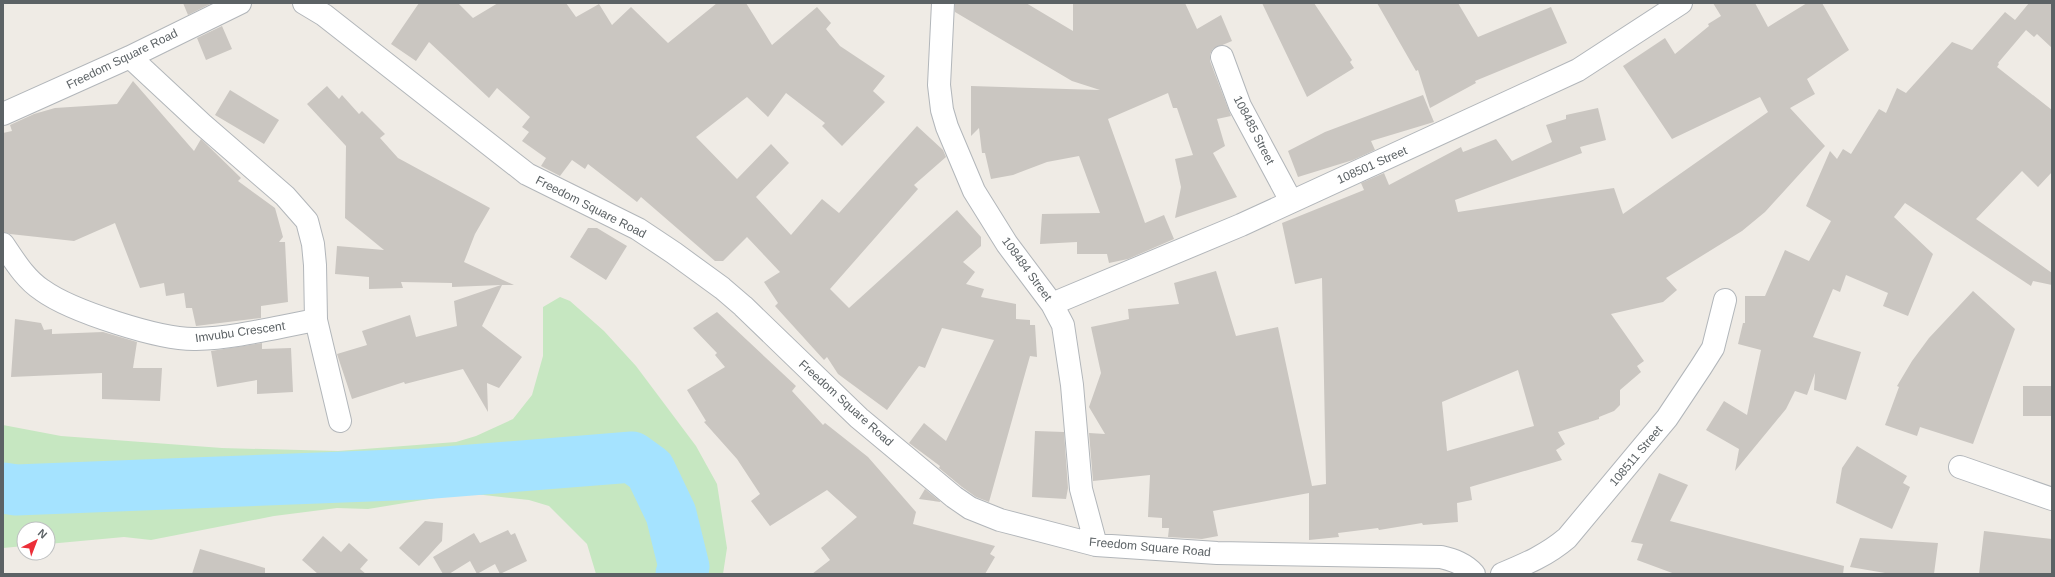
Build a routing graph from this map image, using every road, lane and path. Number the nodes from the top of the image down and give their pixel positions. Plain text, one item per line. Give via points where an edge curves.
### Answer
1 (240, 3) edge
2 (304, 3) edge
3 (943, 3) edge
4 (1681, 3) edge
5 (130, 57) junction
6 (1222, 57) dead end
7 (3, 114) edge
8 (1291, 201) junction
9 (3, 244) edge
10 (1725, 300) dead end
11 (1052, 304) junction
12 (316, 320) junction
13 (340, 421) dead end
14 (1960, 467) dead end
15 (2052, 499) edge
16 (1096, 545) junction
17 (1474, 574) edge
18 (1502, 574) edge

1 - 5 street, Freedom Square Road
2 - 16 street, Freedom Square Road via 329,19 527,174 638,229 722,288 859,418 970,508 1000,520
3 - 11 street, 108484 Street via 939,85 942,110 952,144 974,191 1007,244
4 - 8 street, 108501 Street via 1578,70
5 - 7 street, Freedom Square Road
5 - 12 street via 202,124 286,196 306,221 313,244
6 - 8 street, 108485 Street via 1240,106
8 - 11 street, 108501 Street via 1241,225
9 - 12 street, Imvubu Crescent via 21,270 40,290 58,301 105,319 165,336 202,339
10 - 18 street, 108511 Street via 1713,348 1667,418 1567,538 1532,562
11 - 16 street, 108484 Street via 1063,325 1066,340 1082,489
12 - 13 street
14 - 15 street
16 - 17 street, Freedom Square Road via 1217,554 1441,557 1463,565

